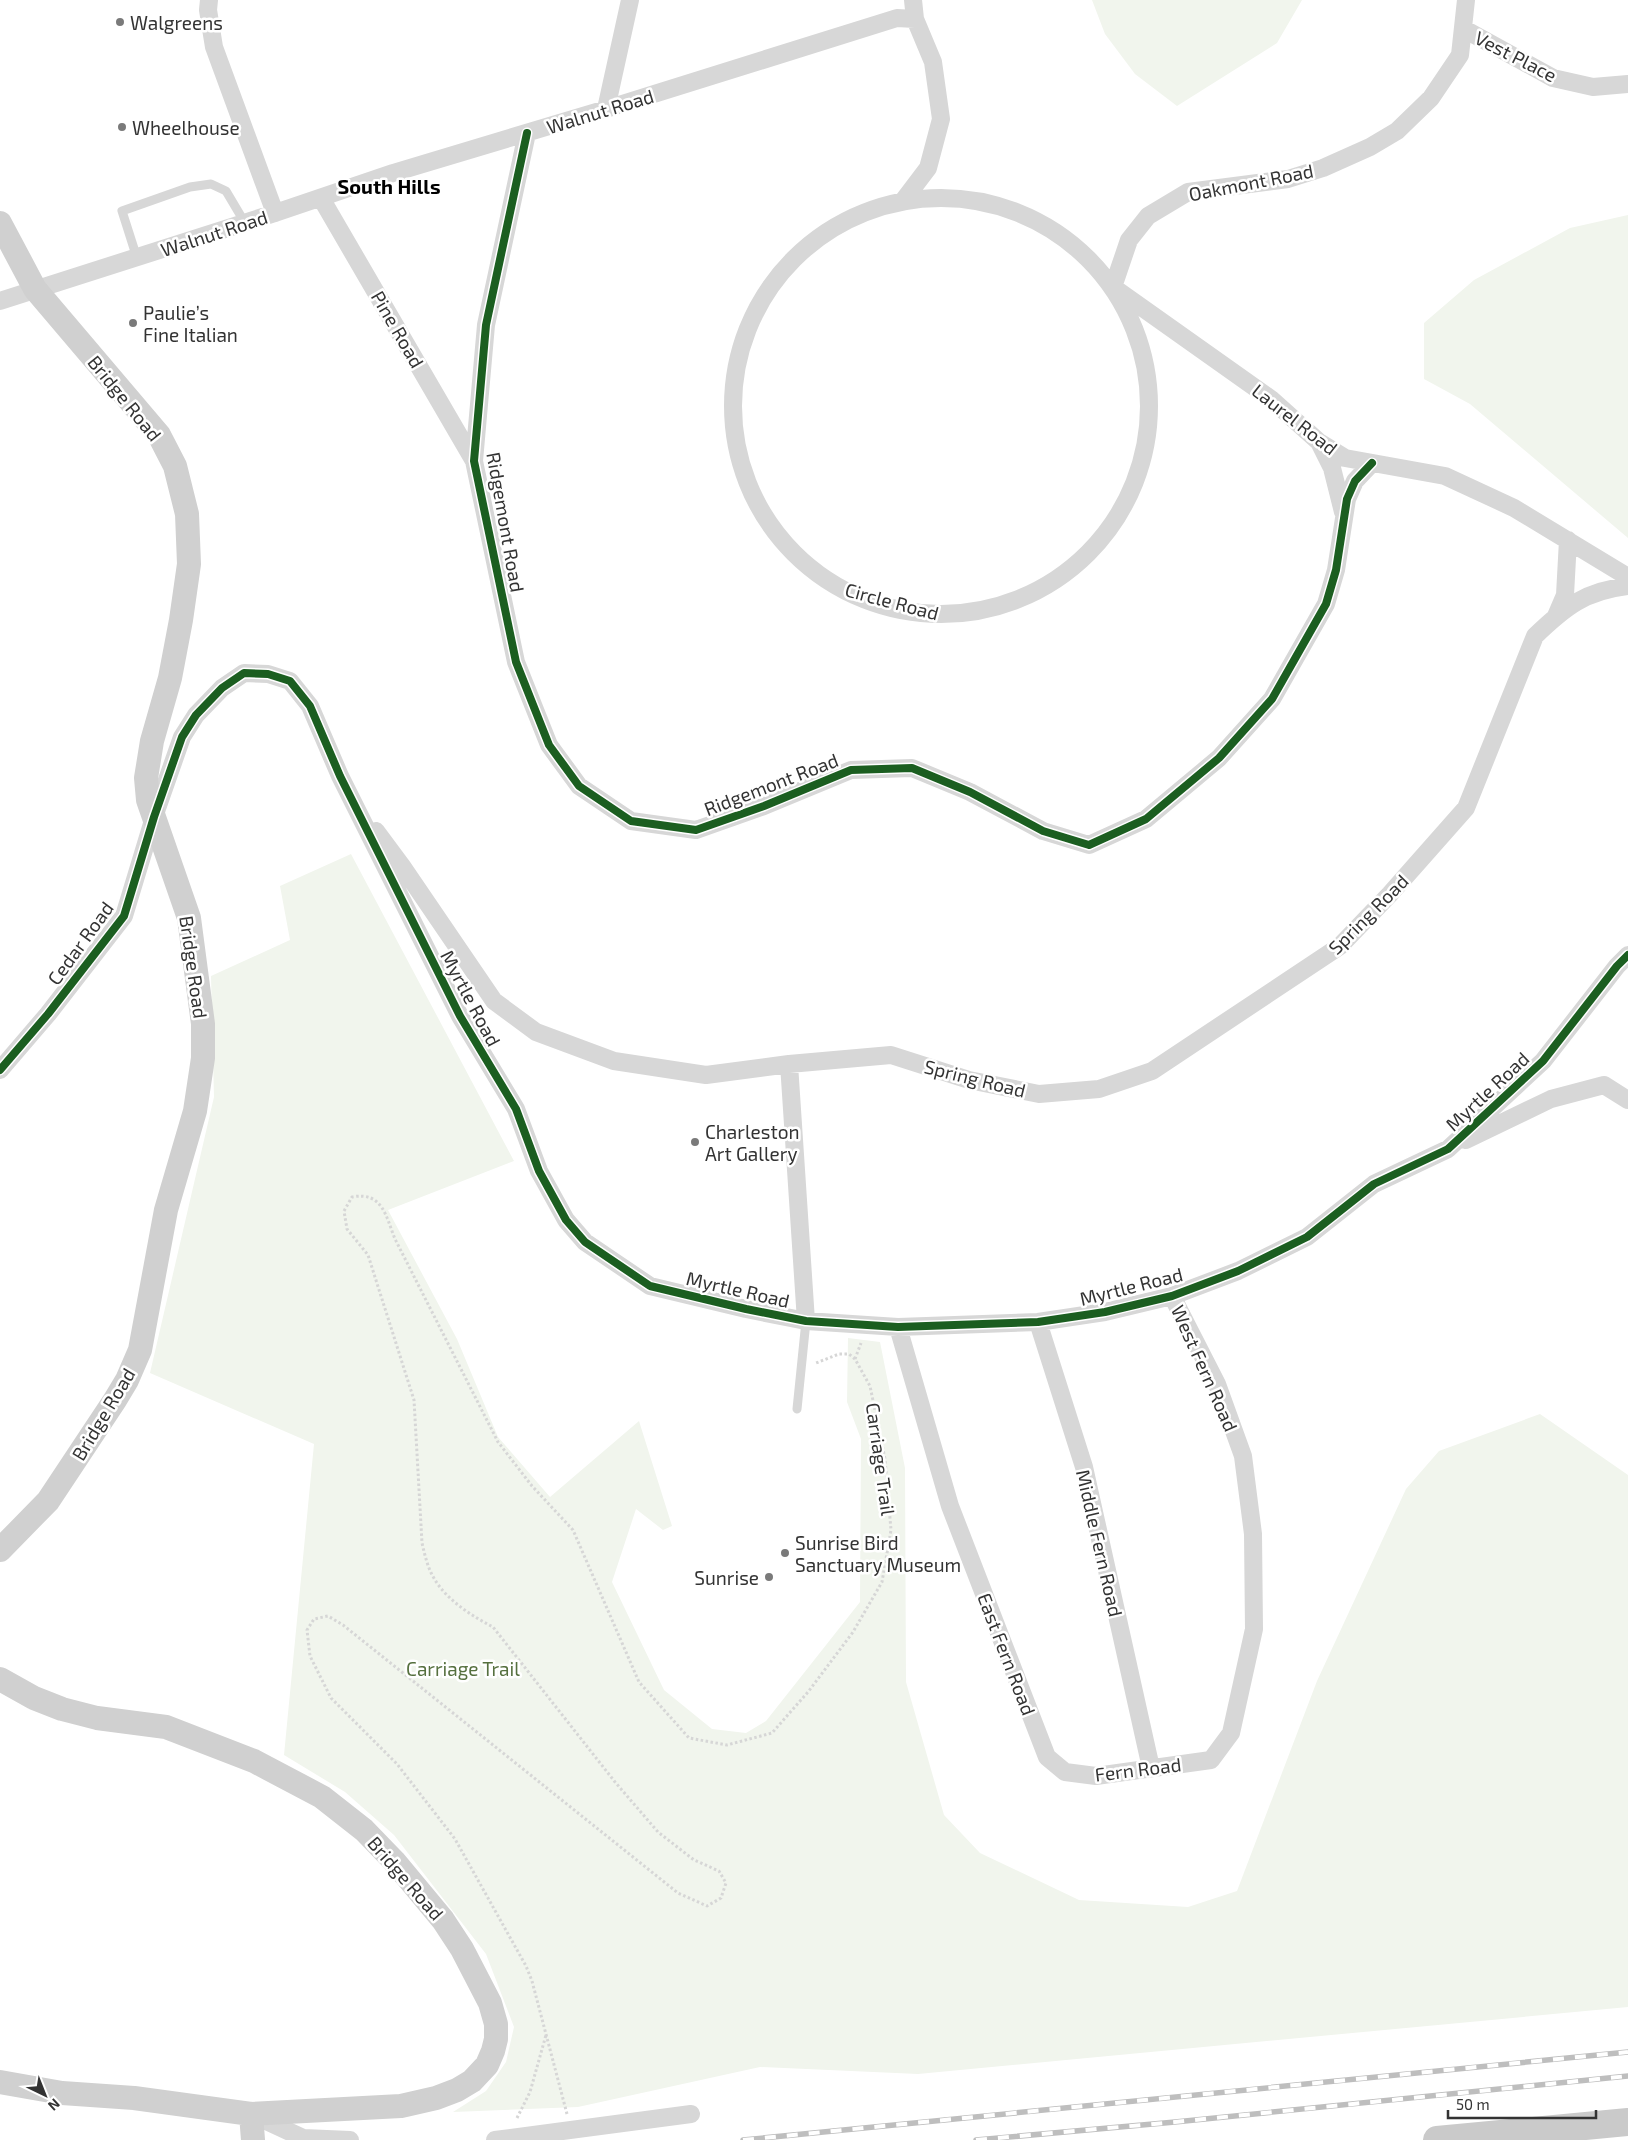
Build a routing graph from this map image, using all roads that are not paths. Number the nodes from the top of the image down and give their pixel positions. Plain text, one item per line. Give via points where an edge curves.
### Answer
1 (209, 0) edge
2 (630, 0) edge
3 (913, 0) edge
4 (1466, 0) edge
5 (915, 19) junction
6 (1464, 29) junction
7 (1628, 84) edge
8 (606, 109) junction
9 (527, 133) junction
10 (321, 198) junction
11 (903, 201) junction
12 (275, 213) junction
13 (245, 223) junction
14 (3, 233) edge
15 (137, 258) junction
16 (1113, 287) junction
17 (35, 289) junction
18 (0, 301) edge
19 (1319, 442) junction
20 (474, 461) junction
21 (1372, 463) junction
22 (1344, 515) junction
23 (1568, 540) junction
24 (1628, 577) edge
25 (1628, 586) edge
26 (1556, 616) junction
27 (352, 799) junction
28 (154, 817) junction
29 (1628, 955) edge
30 (790, 1064) junction
31 (0, 1070) edge
32 (1628, 1100) edge
33 (1448, 1149) junction
34 (1172, 1296) junction
35 (806, 1321) junction
36 (1038, 1322) junction
37 (898, 1327) junction
38 (797, 1409) dead end
39 (0, 1550) edge
40 (0, 1680) edge
41 (1211, 1760) joint
42 (1151, 1768) junction
43 (1065, 1772) joint
44 (0, 2082) edge
45 (251, 2114) junction
46 (691, 2114) dead end
47 (1628, 2122) edge
48 (253, 2140) edge
49 (350, 2140) edge
50 (497, 2140) edge
51 (1437, 2140) edge

1 - 12 street via 214,47
2 - 8 street
3 - 5 street
4 - 6 street, Oakmont Road
5 - 8 street, Walnut Road via 897,18
5 - 11 street via 933,62 941,119 928,168
6 - 7 street, Vest Place via 1553,78 1593,87
6 - 16 street, Oakmont Road via 1460,55 1431,98 1397,131 1323,168 1288,179 1188,192 1148,216 1129,240
8 - 9 street, Walnut Road
9 - 10 street, Walnut Road via 393,172
9 - 20 street, Ridgemont Road via 486,326
10 - 12 street, Walnut Road
10 - 20 street, Pine Road
11 - 16 street, Circle Road via 951,198 990,203 1055,231 1098,267
11 - 16 street, Circle Road via 862,213 817,239 780,273 752,317 743,341 731,401 735,449 760,514 788,552 824,582 942,617 1031,596 1084,561 1104,540 1130,499 1148,443 1151,399 1127,309
12 - 13 street, Walnut Road
13 - 15 street, Walnut Road
13 - 15 lane via 226,191 211,184 190,187 122,211
14 - 17 street, Bridge Road
15 - 17 street, Walnut Road
16 - 19 street, Laurel Road via 1271,400
17 - 18 street, Walnut Road
17 - 28 street, Bridge Road via 159,435 176,466 187,514 189,564 181,620 146,778
19 - 21 street, Laurel Road via 1345,458
19 - 22 street, Ridgemont Road via 1332,468
20 - 22 street, Ridgemont Road via 516,662 549,745 579,786 631,821 696,830 851,770 912,768 970,792 1043,832 1089,845 1146,820 1219,758 1272,699 1326,604 1336,570
21 - 22 street, Ridgemont Road via 1350,489
21 - 23 street, Laurel Road via 1445,476 1514,508
23 - 24 street, Laurel Road
23 - 26 street, Spring Road via 1565,595
25 - 26 street, Spring Road via 1607,589 1577,601
26 - 30 street, Spring Road via 1535,636 1466,808 1390,894 1340,946 1152,1070 1098,1089 1039,1094 970,1080 891,1055
27 - 28 street, Myrtle Road via 310,706 290,681 268,674 244,673 222,688 191,722 182,738
27 - 30 street, Spring Road via 494,1001 536,1032 614,1061 706,1075
27 - 35 street, Myrtle Road via 460,1016 516,1109 539,1171 566,1220 584,1242 650,1286
28 - 31 street, Cedar Road via 124,916
28 - 39 street, Bridge Road via 189,918 203,1024 200,1090 166,1210 140,1350 127,1380 48,1501
29 - 33 street, Myrtle Road via 1543,1061
30 - 35 street
32 - 33 street via 1604,1085 1551,1098
33 - 34 street, Myrtle Road via 1374,1184 1307,1237 1238,1271
34 - 36 street, Myrtle Road via 1105,1312
34 - 41 street, West Fern Road via 1216,1384 1243,1456 1253,1534 1254,1629 1232,1733
35 - 37 street, Myrtle Road
35 - 38 lane
36 - 37 street, Myrtle Road
36 - 42 street, Middle Fern Road via 1084,1467
37 - 43 street, East Fern Road via 950,1506 1047,1756
40 - 45 street, Bridge Road via 62,1709 97,1718 166,1727 254,1761 322,1797 364,1830 394,1860 462,1948 490,2004 496,2024 493,2051 487,2065 472,2081 436,2098 401,2106
41 - 42 street, Fern Road
42 - 43 street, Fern Road via 1096,1776
44 - 45 street, Bridge Road via 62,2093 134,2098
45 - 48 street
45 - 49 street via 303,2138
46 - 50 street
47 - 51 main road

